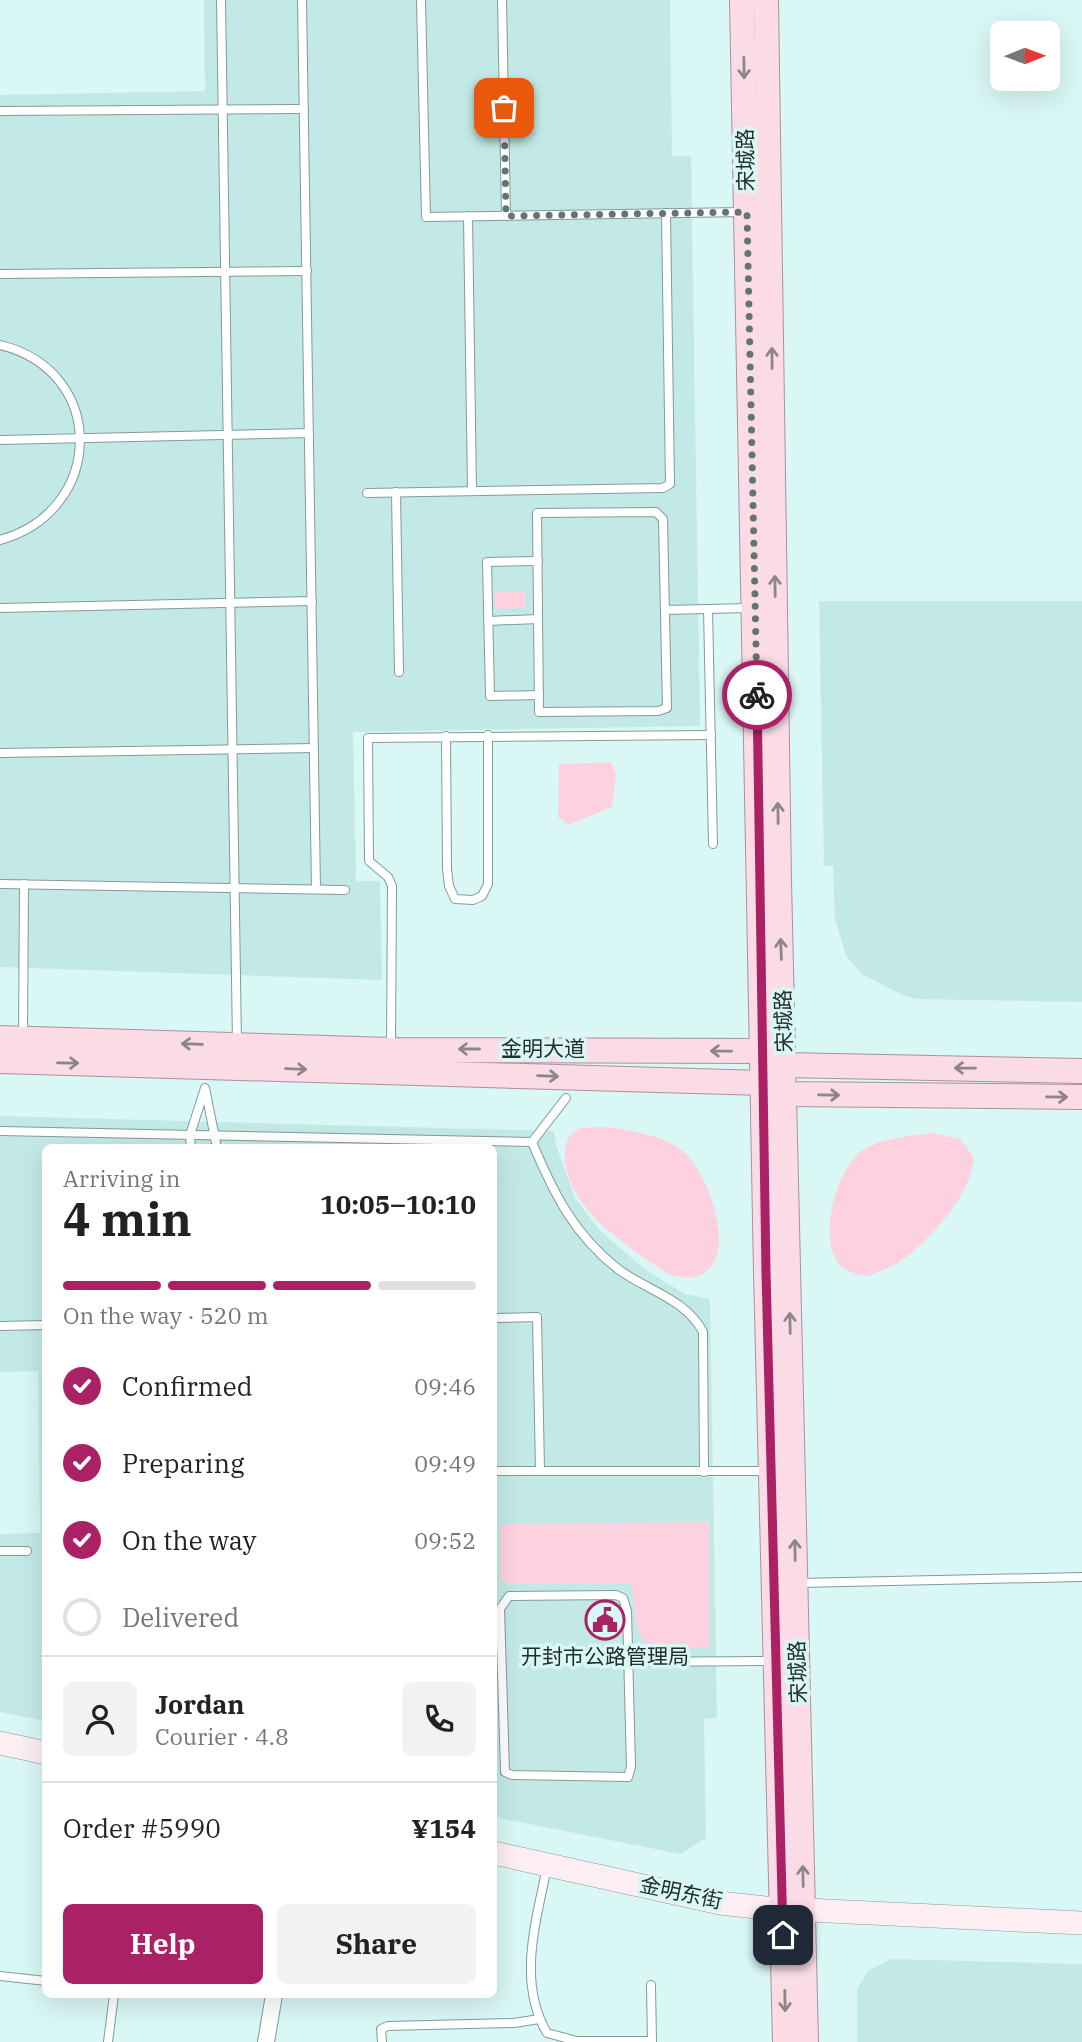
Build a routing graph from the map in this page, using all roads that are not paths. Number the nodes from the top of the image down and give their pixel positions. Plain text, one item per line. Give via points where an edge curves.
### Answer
1 (221, 0) edge
2 (302, 0) edge
3 (421, 0) edge
4 (502, 0) edge
5 (742, 0) edge
6 (766, 0) edge
7 (304, 108) junction
8 (223, 109) junction
9 (0, 111) edge
10 (747, 212) junction
11 (666, 214) junction
12 (468, 216) junction
13 (506, 216) junction
14 (307, 271) junction
15 (226, 272) junction
16 (0, 274) edge
17 (0, 345) edge
18 (309, 433) junction
19 (229, 435) junction
20 (81, 439) junction
21 (0, 440) edge
22 (472, 491) junction
23 (396, 492) junction
24 (367, 493) dead end
25 (0, 540) edge
26 (538, 561) junction
27 (312, 601) junction
28 (232, 603) junction
29 (0, 608) edge
30 (755, 608) junction
31 (708, 609) junction
32 (665, 610) junction
33 (538, 619) junction
34 (488, 621) junction
35 (399, 672) dead end
36 (539, 695) junction
37 (711, 735) junction
38 (446, 736) junction
39 (488, 736) junction
40 (314, 748) junction
41 (234, 749) junction
42 (0, 753) edge
43 (713, 844) dead end
44 (0, 884) edge
45 (24, 884) junction
46 (237, 888) junction
47 (316, 889) junction
48 (345, 890) dead end
49 (11, 1038) edge
50 (237, 1046) junction
51 (391, 1049) junction
52 (762, 1051) junction
53 (0, 1061) edge
54 (785, 1065) junction
55 (1082, 1071) edge
56 (206, 1077) junction
57 (764, 1083) junction
58 (786, 1094) junction
59 (1082, 1097) edge
60 (566, 1098) dead end
61 (0, 1131) edge
62 (190, 1135) junction
63 (217, 1135) junction
64 (532, 1142) junction
65 (191, 1144) edge
66 (217, 1144) edge
67 (497, 1318) edge
68 (42, 1325) edge
69 (0, 1326) edge
70 (540, 1470) junction
71 (497, 1471) edge
72 (773, 1471) junction
73 (704, 1472) junction
74 (0, 1551) edge
75 (27, 1551) dead end
76 (1082, 1577) edge
77 (795, 1583) junction
78 (777, 1661) junction
79 (628, 1662) junction
80 (0, 1743) edge
81 (42, 1753) edge
82 (497, 1854) edge
83 (547, 1864) junction
84 (793, 1909) junction
85 (1082, 1923) edge
86 (0, 1976) edge
87 (42, 1981) edge
88 (651, 1985) dead end
89 (114, 1998) edge
90 (273, 1998) edge
91 (539, 2019) junction
92 (652, 2041) edge
93 (108, 2042) edge
94 (266, 2042) edge
95 (382, 2042) edge
96 (785, 2042) edge
97 (806, 2042) edge

1 - 8 lane
2 - 7 lane
3 - 12 lane via 426,217
4 - 13 lane
5 -> 10 main road, 宋城路
54 -> 6 main road, 宋城路
7 - 8 lane
7 - 14 lane
8 - 9 lane
8 - 15 lane
10 - 11 lane
10 - 30 main road, 宋城路
11 - 13 lane
11 - 22 lane via 670,484 663,488
12 - 13 lane
12 - 22 lane
14 - 15 lane
14 - 18 lane
15 - 16 lane
15 - 19 lane
17 - 20 lane via 26,353 56,377 75,409
18 - 19 lane
18 - 27 lane
19 - 20 lane
19 - 28 lane
20 - 21 lane
20 - 25 lane via 77,470 60,504 30,530
22 - 23 lane
23 - 24 lane
23 - 35 lane
26 - 32 lane via 537,513 656,512 663,519
26 - 33 lane
26 - 34 lane via 487,562
27 - 28 lane
27 - 40 lane
28 - 29 lane
28 - 41 lane
30 - 31 lane
30 - 52 main road, 宋城路
31 - 32 lane
31 - 37 lane
32 - 36 lane via 667,708 539,712
33 - 34 lane
33 - 36 lane
34 - 36 lane via 490,696
37 - 39 lane
37 - 43 lane
38 - 39 lane
38 - 39 lane via 447,869 455,899 462,900 482,896 488,884
38 - 51 lane via 368,738 369,861 393,886
40 - 41 lane
40 - 47 lane
41 - 42 lane
41 - 46 lane
44 - 45 lane
45 - 46 lane
45 - 49 lane
46 - 47 lane
46 - 50 lane
47 - 48 lane
50 -> 49 main road, 金明大道
50 - 51 main road, 金明大道
52 -> 51 main road, 金明大道
52 - 54 main road
52 - 57 main road, 宋城路
53 -> 56 main road, 金明大道
55 -> 54 main road
54 - 58 main road, 宋城路
56 -> 57 main road, 金明大道
56 - 62 lane
56 - 63 lane
57 - 58 main road, 金明大道
57 - 72 main road, 宋城路
58 -> 59 main road, 金明大道
77 -> 58 main road, 宋城路
60 - 64 lane
61 - 62 lane
62 - 63 lane
62 - 65 lane
63 - 64 lane
63 - 66 lane
64 - 73 lane via 567,1216 590,1244 620,1270 685,1308 703,1332
67 - 70 lane via 537,1317
68 - 69 lane
70 - 71 lane
70 - 73 lane
72 - 73 lane
72 - 78 main road, 宋城路
74 - 75 lane
76 - 77 lane
84 -> 77 main road, 宋城路
78 - 79 lane
78 - 84 main road, 宋城路
79 - 79 lane via 628,1777 505,1772 500,1609 509,1596 623,1598
80 - 81 street
82 - 83 street, 金明东街
83 - 84 street, 金明东街 via 720,1903
83 - 91 lane via 531,1965
84 - 85 street, 金明东街
84 -> 96 main road, 宋城路
84 - 97 main road, 宋城路
86 - 87 lane
88 - 92 lane
89 - 93 lane
90 - 94 street
91 - 92 lane via 547,2033 563,2039
91 - 95 lane via 388,2026 381,2029

